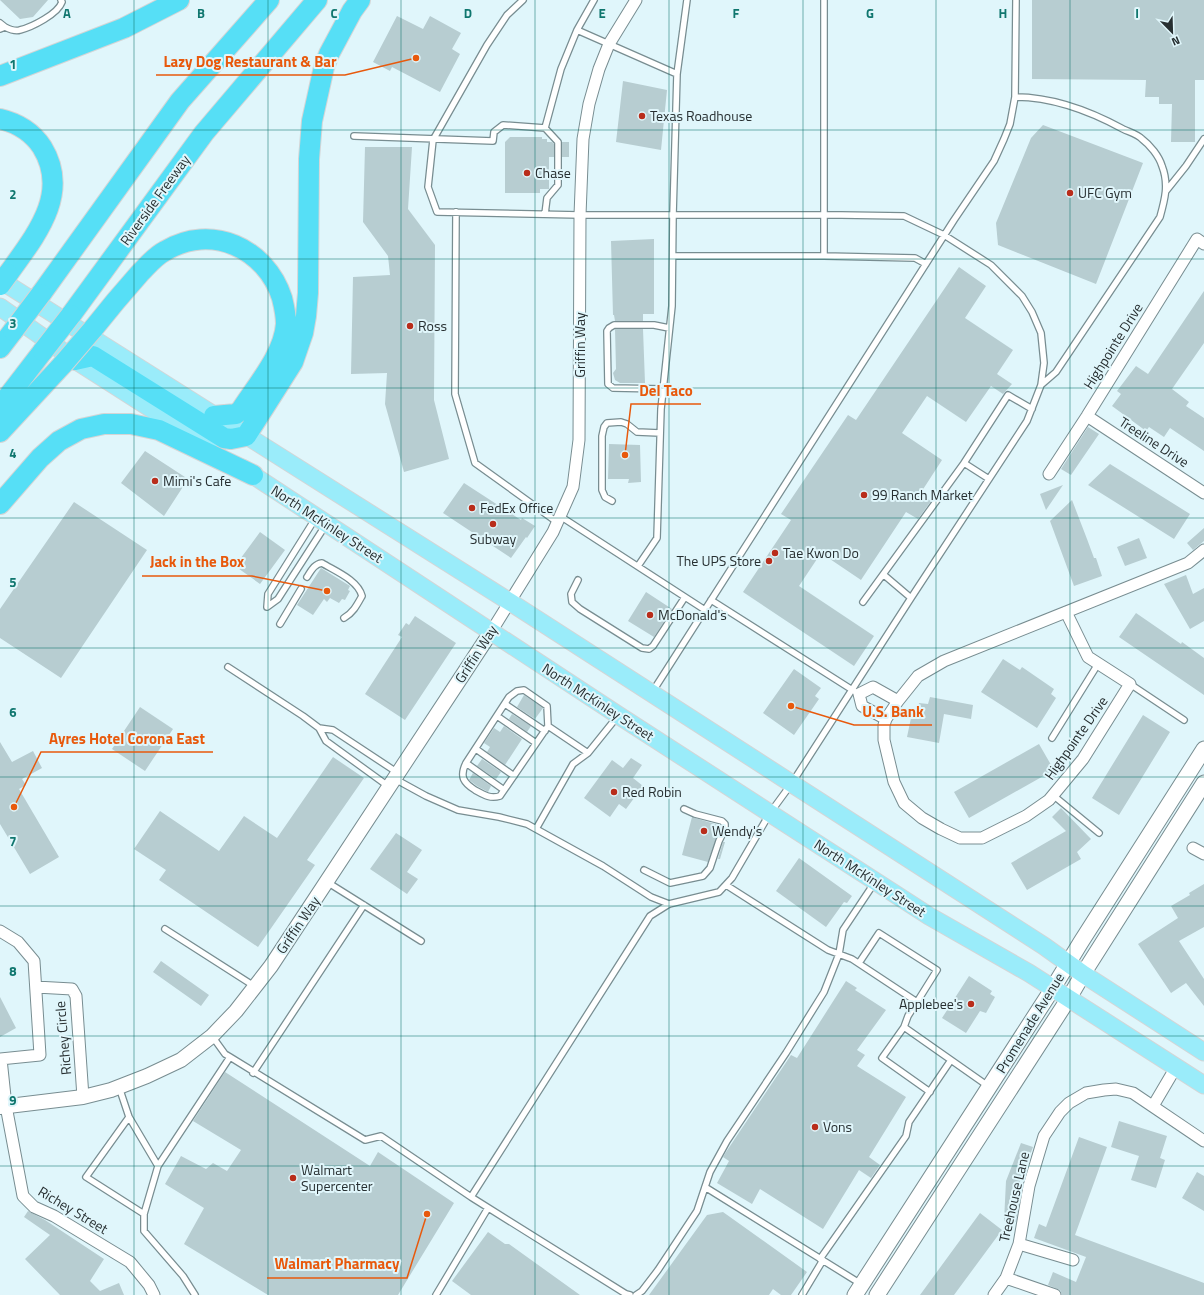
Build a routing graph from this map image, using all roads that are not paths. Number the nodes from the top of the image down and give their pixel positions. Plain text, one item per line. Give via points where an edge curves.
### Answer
1 (61, 0) edge
2 (179, 0) edge
3 (269, 0) edge
4 (317, 0) edge
5 (360, 0) edge
6 (523, 0) edge
7 (594, 0) edge
8 (636, 0) edge
9 (687, 0) edge
10 (824, 0) edge
11 (1016, 0) edge
12 (0, 23) edge
13 (2, 28) edge
14 (576, 30) junction
15 (609, 44) junction
16 (677, 74) junction
17 (0, 76) edge
18 (1015, 97) junction
19 (0, 119) edge
20 (545, 128) junction
21 (354, 136) dead end
22 (1204, 139) edge
23 (433, 140) junction
24 (1166, 191) junction
25 (456, 212) junction
26 (545, 214) junction
27 (580, 215) junction
28 (673, 215) junction
29 (824, 215) junction
30 (944, 235) junction
31 (1204, 244) edge
32 (673, 256) junction
33 (824, 256) junction
34 (926, 264) junction
35 (3, 280) edge
36 (0, 307) edge
37 (669, 328) junction
38 (0, 348) edge
39 (69, 362) junction
40 (1042, 385) junction
41 (663, 389) junction
42 (0, 407) edge
43 (1032, 409) junction
44 (214, 416) junction
45 (1087, 416) junction
46 (0, 432) edge
47 (660, 433) junction
48 (246, 436) junction
49 (964, 463) junction
50 (1049, 474) dead end
51 (253, 475) junction
52 (990, 479) junction
53 (1204, 492) edge
54 (612, 501) dead end
55 (0, 504) edge
56 (559, 519) junction
57 (322, 520) junction
58 (1204, 550) edge
59 (638, 566) junction
60 (884, 575) junction
61 (307, 578) dead end
62 (578, 580) dead end
63 (301, 589) dead end
64 (685, 597) junction
65 (911, 598) junction
66 (711, 600) junction
67 (510, 602) junction
68 (863, 602) dead end
69 (705, 610) junction
70 (1066, 612) junction
71 (344, 618) dead end
72 (280, 624) dead end
73 (491, 632) junction
74 (1098, 664) junction
75 (228, 667) dead end
76 (1130, 684) junction
77 (855, 692) junction
78 (652, 693) junction
79 (898, 701) junction
80 (505, 704) junction
81 (618, 715) junction
82 (497, 716) junction
83 (886, 720) junction
84 (1184, 720) dead end
85 (319, 728) junction
86 (546, 728) junction
87 (1052, 738) dead end
88 (536, 743) junction
89 (476, 749) junction
90 (1204, 750) edge
91 (588, 753) junction
92 (466, 764) junction
93 (514, 776) junction
94 (394, 780) junction
95 (792, 783) junction
96 (1204, 783) edge
97 (504, 790) junction
98 (1054, 796) junction
99 (684, 809) dead end
100 (770, 813) junction
101 (536, 829) junction
102 (1099, 833) dead end
103 (1194, 848) dead end
104 (1204, 854) edge
105 (644, 870) dead end
106 (327, 882) junction
107 (876, 882) junction
108 (726, 885) junction
109 (669, 904) junction
110 (364, 905) junction
111 (165, 929) dead end
112 (0, 931) edge
113 (421, 941) dead end
114 (839, 954) junction
115 (859, 963) junction
116 (1068, 963) junction
117 (1083, 974) junction
118 (255, 986) junction
119 (36, 987) junction
120 (1053, 988) junction
121 (1069, 998) junction
122 (917, 1002) junction
123 (904, 1027) junction
124 (212, 1036) junction
125 (1204, 1052) edge
126 (230, 1057) junction
127 (0, 1059) edge
128 (951, 1060) junction
129 (1176, 1067) junction
130 (253, 1073) junction
131 (1204, 1085) edge
132 (119, 1087) junction
133 (989, 1087) junction
134 (930, 1092) junction
135 (83, 1097) junction
136 (1153, 1106) junction
137 (3, 1107) edge
138 (130, 1117) junction
139 (1204, 1141) edge
140 (158, 1166) junction
141 (705, 1187) junction
142 (471, 1197) junction
143 (488, 1208) junction
144 (144, 1214) junction
145 (1019, 1244) junction
146 (821, 1260) junction
147 (1073, 1260) dead end
148 (1006, 1278) junction
149 (859, 1290) edge
150 (154, 1295) edge
151 (195, 1295) edge
152 (436, 1295) edge
153 (630, 1295) edge
154 (636, 1295) edge
155 (802, 1295) edge
156 (878, 1295) edge
157 (994, 1295) edge
158 (1055, 1295) edge

1 - 13 lane via 60,8 52,15 19,30
2 - 17 highway via 124,28
3 - 38 highway, bridge via 180,101
4 - 42 highway, Riverside Freeway, bridge via 204,133 71,315
5 - 48 highway via 329,54 312,121 309,159 308,293 303,333 293,362
6 - 23 lane via 507,15 487,45
7 - 14 lane
8 - 15 street, Griffin Way
9 - 16 lane
10 - 29 lane
11 - 18 lane
12 - 13 lane
14 - 15 lane
14 - 20 lane via 560,69
15 - 16 lane
15 - 27 street, Griffin Way via 589,104 583,139
16 - 28 lane
18 - 24 lane via 1057,102 1111,122 1142,138 1162,165
18 - 30 lane via 1010,124 994,161
19 - 35 highway via 25,129 37,139 50,164 53,176 53,190 37,234
20 - 23 lane via 503,125 494,132 493,141
20 - 26 lane via 558,142 558,185 547,198
21 - 23 lane
22 - 24 lane
23 - 25 lane via 428,187 437,212
24 - 40 lane via 1160,217 1056,372
25 - 26 lane
25 - 56 lane via 455,394 475,463
26 - 27 lane
27 - 28 lane
27 - 56 street, Griffin Way via 579,440 573,487
28 - 29 lane
28 - 32 lane
29 - 30 lane via 904,216
29 - 33 lane
30 - 34 lane
30 - 40 lane via 991,265 1022,296 1041,333 1044,362
31 - 45 street, Highpointe Drive via 1197,239
32 - 33 lane
32 - 37 lane
33 - 34 lane via 915,258
34 - 66 lane
35 - 44 main road
36 - 39 main road, North McKinley Street
37 - 41 lane
37 - 41 lane via 654,325 614,325 607,331 610,387
39 - 44 highway, bridge via 136,278 164,251 180,243 200,239 214,239 244,249 259,260 270,273 285,308 286,324 276,356 241,410 236,414
39 - 46 highway
39 - 48 highway via 93,356 224,438
39 - 51 main road, North McKinley Street
40 - 43 lane
41 - 47 lane
43 - 49 lane via 1008,395
43 - 52 lane
44 - 48 main road
45 - 50 street, Highpointe Drive
45 - 53 street, Treeline Drive
47 - 54 lane via 637,432 621,422 607,423 604,427 602,490 605,497
47 - 59 lane via 657,538
48 - 67 main road
49 - 52 lane
49 - 60 lane
51 - 55 highway via 159,430 131,424 104,424 81,429 59,441 40,458
51 - 57 main road, North McKinley Street
52 - 65 lane
56 - 59 lane
56 - 67 street, Griffin Way
57 - 57 lane via 268,594 267,606 278,599
57 - 73 main road, North McKinley Street
58 - 70 street, Highpointe Drive via 1188,563
59 - 64 lane
60 - 65 lane
60 - 68 lane
61 - 71 lane via 313,568 322,563 361,590 362,596 356,607
62 - 64 lane via 571,594 572,602 642,648 649,649 653,646
63 - 72 lane
64 - 69 lane
65 - 77 lane
66 - 69 lane
66 - 77 lane
67 - 73 street, Griffin Way
67 - 78 main road
69 - 78 lane
70 - 74 street via 1088,657
70 - 79 street, Highpointe Drive via 944,661 918,676
73 - 81 main road, North McKinley Street
73 - 94 street, Griffin Way
74 - 76 street
74 - 87 lane
75 - 85 lane
76 - 84 lane
76 - 98 street, Highpointe Drive via 1083,759
77 - 79 street via 873,687
77 - 83 street via 862,706
77 - 95 lane
78 - 95 main road
79 - 83 street, Highpointe Drive
80 - 82 lane
80 - 86 lane
80 - 86 lane via 517,691 524,690 547,706
81 - 91 lane
81 - 100 main road, North McKinley Street
82 - 88 lane
82 - 89 lane
83 - 98 street, Highpointe Drive via 884,740 887,757 904,804 941,830 960,838 982,838 1026,816
85 - 94 lane via 333,730
85 - 94 lane via 326,741
86 - 88 lane
86 - 91 lane
88 - 93 lane
89 - 92 lane
89 - 93 lane
90 - 116 main road, Promenade Avenue
91 - 101 lane via 573,764
92 - 97 lane
92 - 97 lane via 462,770 467,785 493,798 500,796
93 - 97 lane
94 - 101 lane via 458,810 499,817
94 - 106 street, Griffin Way
95 - 100 lane
95 - 116 main road
96 - 117 main road, Promenade Avenue
98 - 102 lane
99 - 105 lane via 725,824 710,868 703,876 670,883
100 - 107 main road, North McKinley Street
100 - 108 lane
101 - 109 lane via 603,866 651,897
103 - 104 street
106 - 110 lane
106 - 118 street, Griffin Way
107 - 114 lane via 843,930
107 - 120 main road, North McKinley Street
108 - 109 lane via 719,892
108 - 114 lane via 828,950
109 - 142 lane via 650,916
110 - 113 lane
110 - 130 lane
111 - 118 lane
112 - 119 street, Richey Circle via 18,942 34,961
114 - 115 lane
114 - 141 lane via 824,992 727,1142 710,1172
115 - 122 lane
115 - 122 lane via 879,933 937,970
116 - 117 main road
116 - 120 main road, Promenade Avenue
117 - 121 main road, Promenade Avenue
117 - 125 main road
118 - 124 street, Griffin Way
119 - 127 street, Richey Circle via 40,1055
119 - 135 street, Richey Circle via 72,989 76,996
120 - 121 main road, North McKinley Street
120 - 133 main road, Promenade Avenue
121 - 129 main road, North McKinley Street
121 - 156 main road, Promenade Avenue
122 - 123 lane
123 - 128 lane
123 - 134 lane via 882,1058
124 - 126 lane
124 - 132 street, Griffin Way via 181,1060
126 - 130 lane
126 - 140 lane
127 - 137 street, Richey Street
128 - 133 lane
128 - 134 lane
129 - 131 main road, North McKinley Street
129 - 136 street
130 - 142 lane via 364,1140 381,1136
132 - 135 street, Griffin Way
132 - 138 lane
133 - 149 main road, Promenade Avenue
134 - 146 lane via 909,1122 906,1136
135 - 137 street, Griffin Way
136 - 139 street, Treehouse Lane
136 - 145 street, Treehouse Lane via 1133,1093 1116,1089 1086,1094 1069,1103 1060,1112 1044,1136 1029,1186
137 - 150 street, Richey Street via 23,1196 34,1207 54,1216 130,1262 149,1284
138 - 140 lane
138 - 144 lane via 86,1178
140 - 144 lane
141 - 146 lane
141 - 154 lane via 697,1211 658,1270
142 - 143 lane
143 - 152 lane
143 - 153 lane
144 - 151 lane via 144,1232 183,1276
145 - 147 street
145 - 148 street, Treehouse Lane
146 - 149 lane
146 - 155 lane
148 - 157 street, Treehouse Lane
148 - 158 street
149 - 156 street

